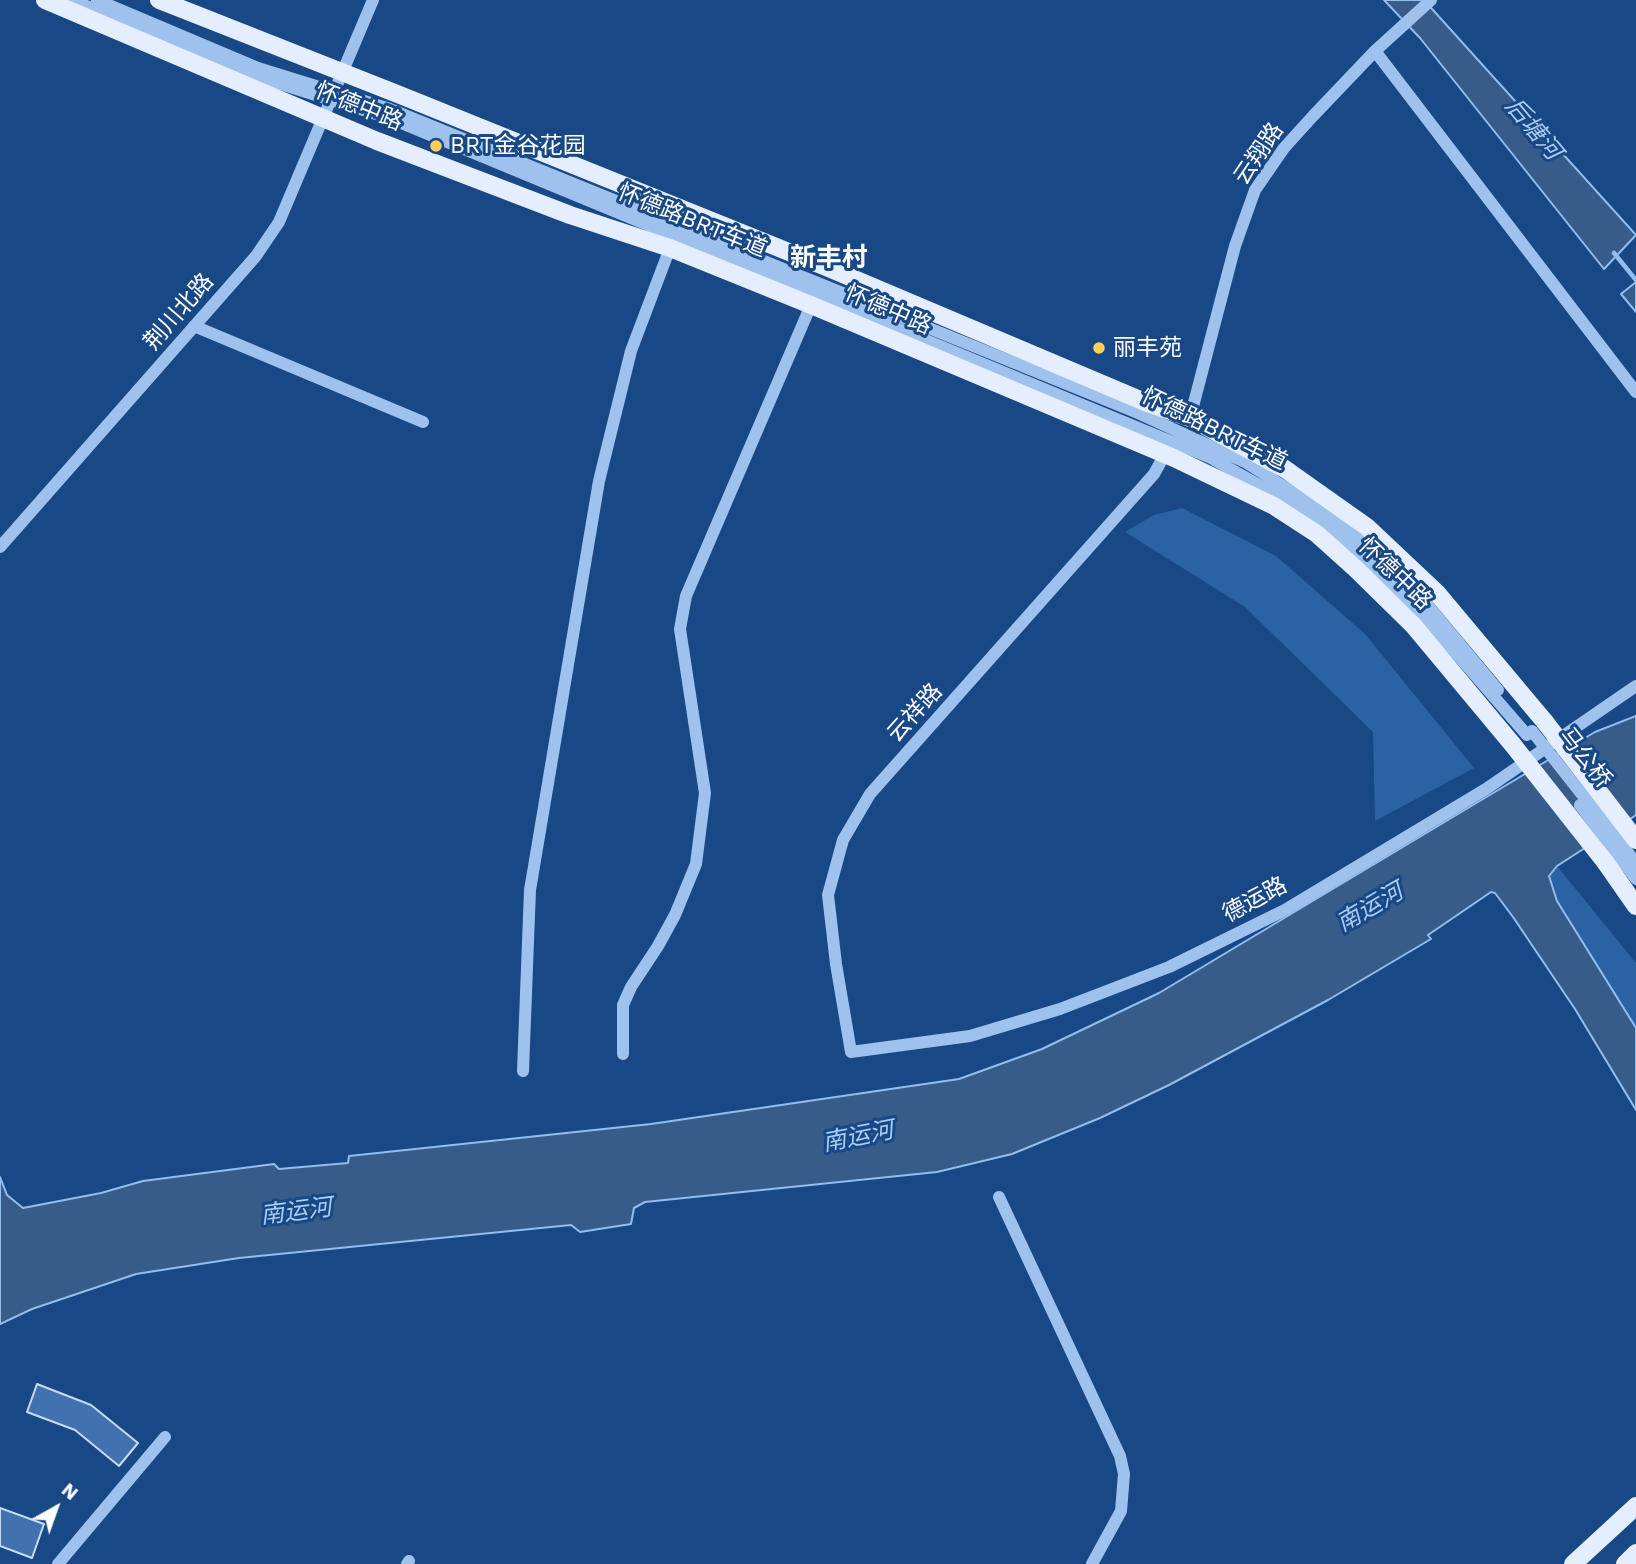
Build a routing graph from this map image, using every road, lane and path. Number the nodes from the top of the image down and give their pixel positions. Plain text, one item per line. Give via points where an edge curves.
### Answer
1 (45, 0) edge
2 (72, 0) edge
3 (97, 0) edge
4 (159, 0) edge
5 (373, 0) edge
6 (1431, 0) edge
7 (1375, 51) junction
8 (343, 74) junction
9 (333, 96) junction
10 (323, 119) junction
11 (670, 248) junction
12 (811, 304) junction
13 (194, 326) junction
14 (1636, 392) edge
15 (1190, 418) junction
16 (424, 422) dead end
17 (1166, 454) junction
18 (0, 547) edge
19 (1636, 686) edge
20 (1529, 733) junction
21 (1624, 850) edge
22 (1636, 863) edge
23 (1636, 879) edge
24 (1636, 906) edge
25 (851, 1052) joint
26 (623, 1054) dead end
27 (523, 1071) dead end
28 (999, 1197) dead end
29 (165, 1437) dead end
30 (1636, 1506) edge
31 (1636, 1553) edge
32 (58, 1564) edge
33 (1091, 1564) edge
34 (1573, 1564) edge
35 (1625, 1564) edge

1 - 10 main road, 怀德中路
2 - 9 street, 怀德路BRT车道 via 255,76
3 - 9 street, 怀德路BRT车道
4 - 8 main road, 怀德中路
5 - 8 street, 荆川北路
6 - 7 street, 云翔路
7 - 14 street
7 - 15 street, 云翔路 via 1284,148 1255,190 1235,246
8 - 9 street, 荆川北路
8 - 15 main road, 怀德中路
9 - 10 street, 荆川北路
9 - 20 street, 怀德路BRT车道 via 403,114 1138,413 1245,462 1367,545 1425,601
10 - 11 main road, 怀德中路 via 570,215
10 - 13 street, 荆川北路 via 279,222 256,256
11 - 12 main road, 怀德中路
11 - 27 street via 631,351 599,481 530,890
12 - 17 main road, 怀德中路
12 - 26 street via 686,596 680,629 705,793 699,841 675,915 623,1005
13 - 16 street
13 - 18 street, 荆川北路
15 - 20 main road, 怀德中路 via 1285,469 1367,527 1437,593
17 - 20 main road, 怀德中路 via 1274,506 1317,534
17 - 25 street, 云祥路 via 1145,484 870,794 843,839 828,895
19 - 25 street, 德运路 via 1463,803 1285,910 1169,967 1060,1009 970,1036
20 - 21 main road, bridge
20 - 21 main road, 马公桥, bridge
21 - 22 street
21 - 23 street
21 - 24 main road
28 - 33 street via 1120,1456 1124,1474 1121,1511
29 - 32 street
30 - 34 main road
31 - 35 main road

